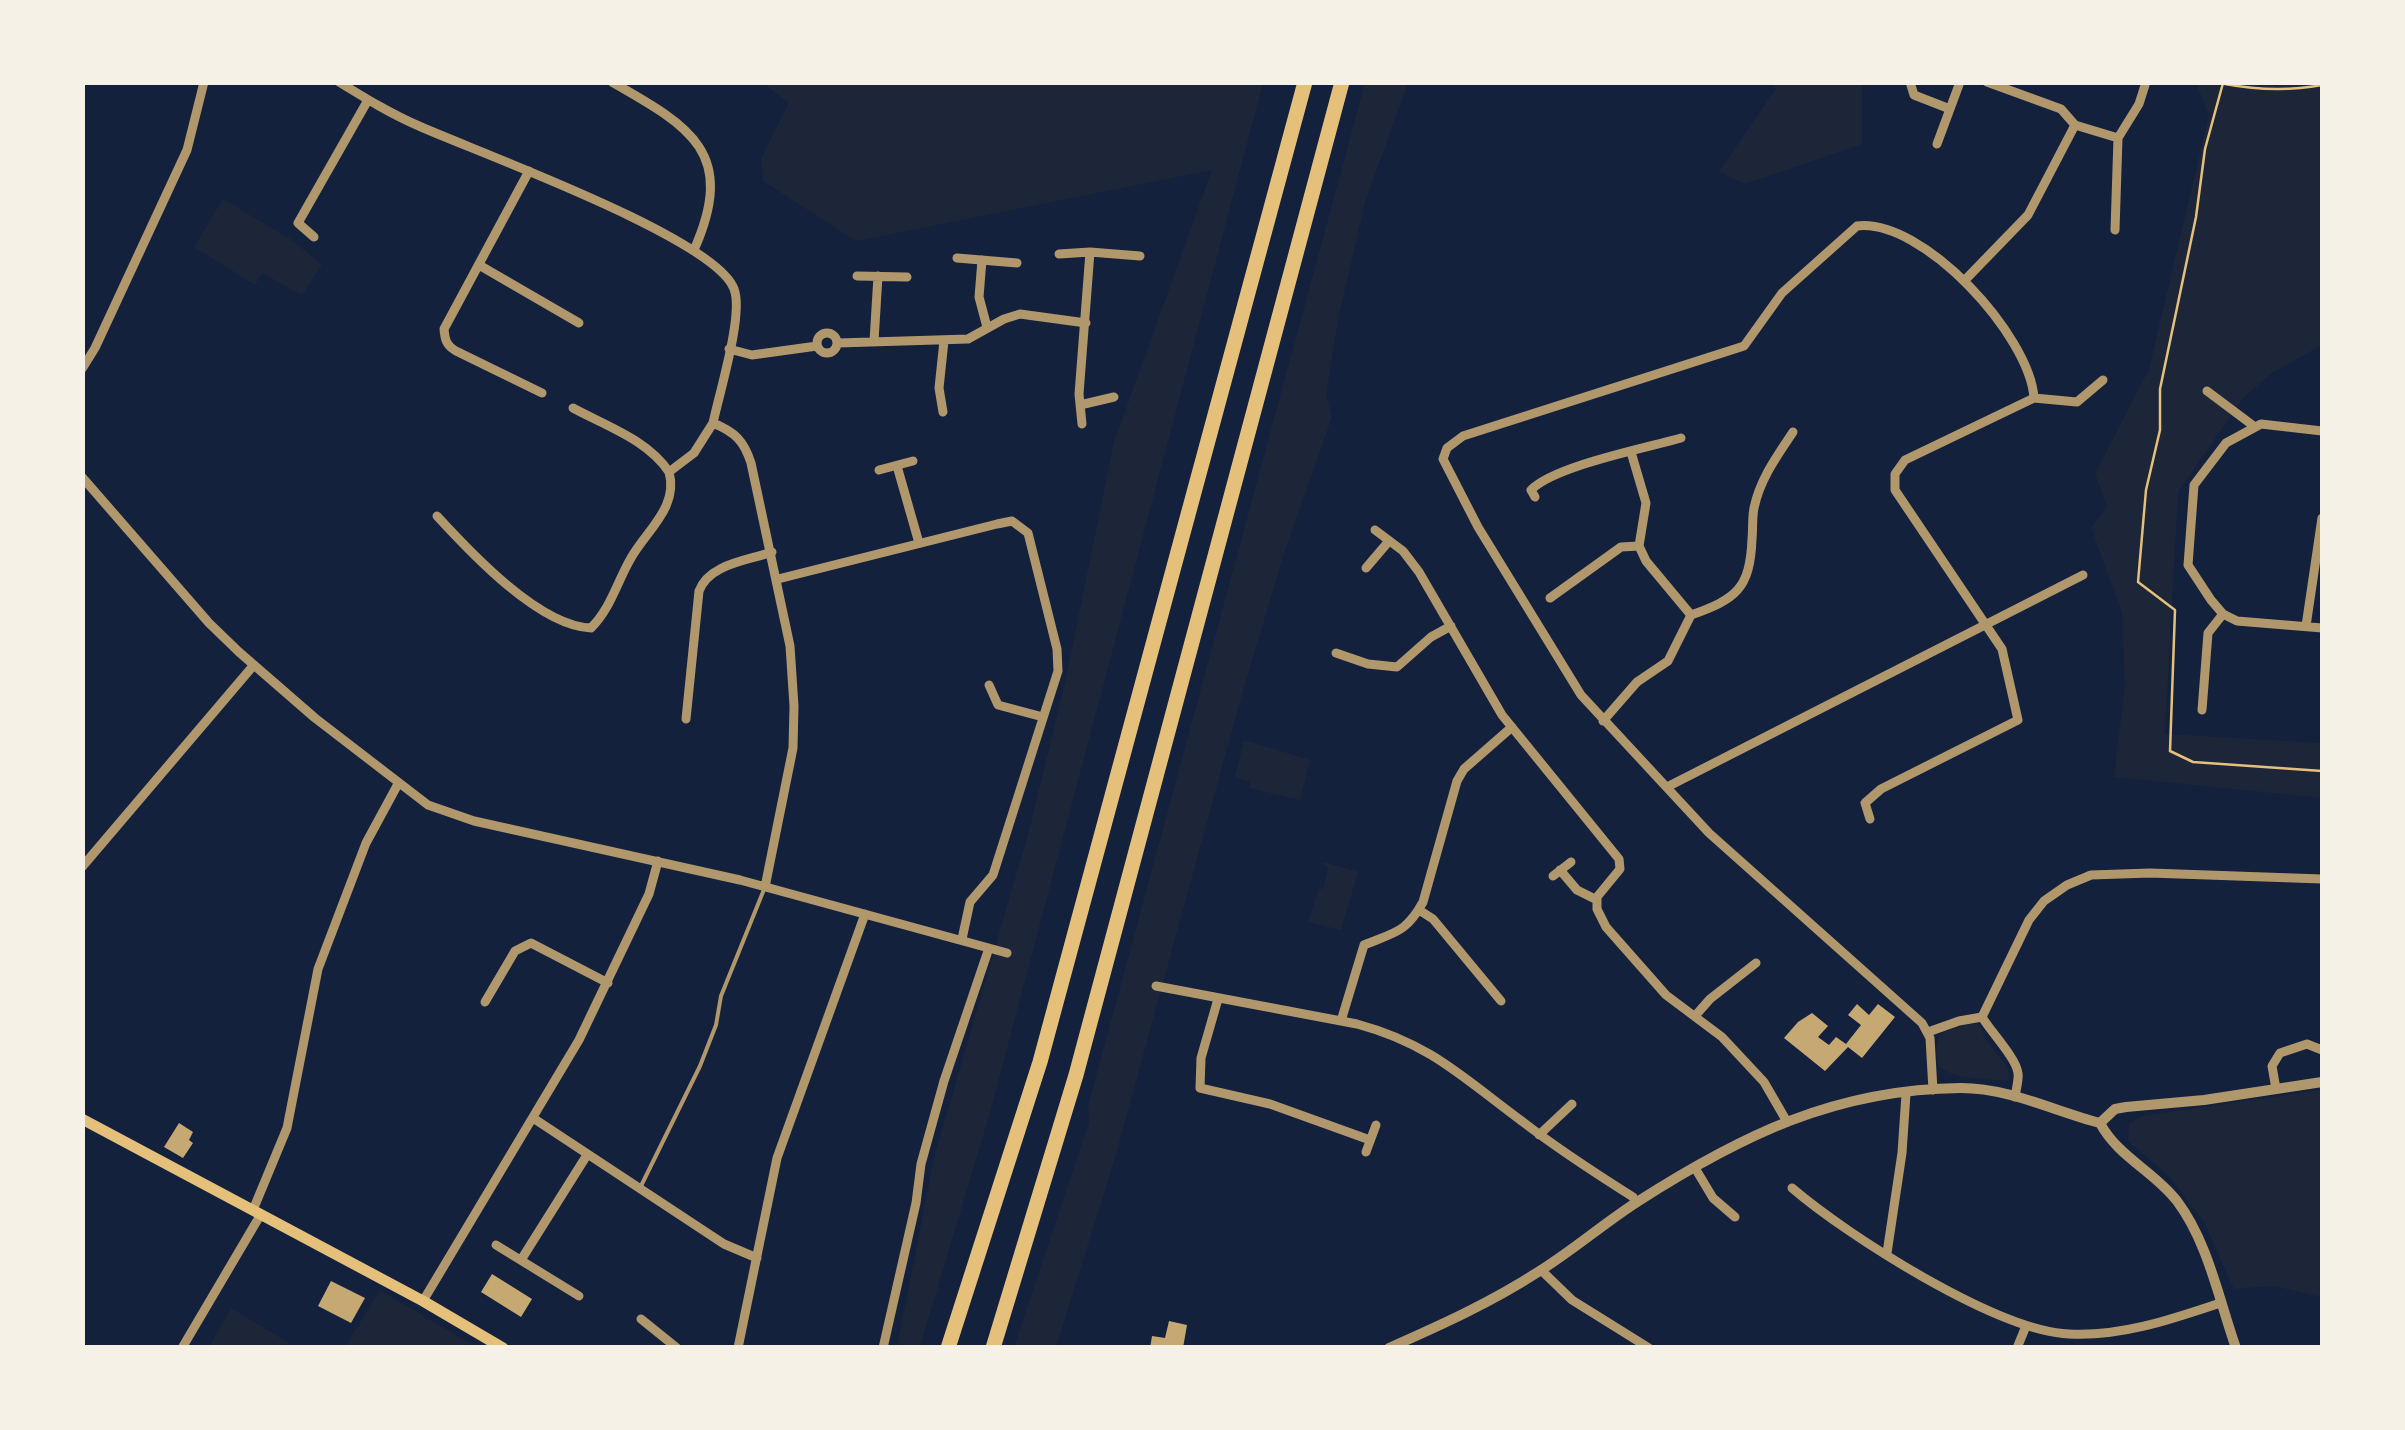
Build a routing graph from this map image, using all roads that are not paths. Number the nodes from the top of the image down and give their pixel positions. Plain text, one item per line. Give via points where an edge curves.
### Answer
1 (204, 82) edge
2 (339, 82) edge
3 (612, 82) edge
4 (1305, 82) edge
5 (1342, 82) edge
6 (1910, 82) edge
7 (1960, 82) edge
8 (1987, 82) edge
9 (2146, 82) edge
10 (368, 100) junction
11 (1950, 109) junction
12 (2075, 125) junction
13 (2118, 138) junction
14 (1937, 144) dead end
15 (528, 171) junction
16 (2115, 230) dead end
17 (314, 237) dead end
18 (694, 250) junction
19 (1090, 252) junction
20 (1059, 254) dead end
21 (1140, 256) dead end
22 (957, 258) dead end
23 (982, 260) junction
24 (1017, 264) dead end
25 (479, 266) junction
26 (857, 276) dead end
27 (878, 276) junction
28 (907, 277) dead end
29 (1965, 280) junction
30 (580, 323) dead end
31 (1086, 323) junction
32 (988, 328) junction
33 (874, 341) junction
34 (944, 341) junction
35 (729, 350) junction
36 (82, 369) edge
37 (2102, 380) dead end
38 (2207, 391) dead end
39 (542, 393) dead end
40 (1114, 397) dead end
41 (2034, 398) junction
42 (1080, 405) junction
43 (573, 408) dead end
44 (943, 412) dead end
45 (713, 423) junction
46 (1082, 424) dead end
47 (2255, 427) junction
48 (2322, 430) edge
49 (1793, 432) dead end
50 (1681, 438) dead end
51 (1631, 452) junction
52 (913, 461) dead end
53 (897, 466) junction
54 (879, 470) dead end
55 (670, 472) junction
56 (82, 477) edge
57 (1535, 497) dead end
58 (436, 516) dead end
59 (2322, 518) edge
60 (1375, 530) dead end
61 (1389, 541) junction
62 (920, 543) junction
63 (1639, 546) junction
64 (772, 552) junction
65 (1366, 568) dead end
66 (2083, 575) dead end
67 (778, 579) junction
68 (1550, 598) dead end
69 (2223, 614) junction
70 (1690, 615) junction
71 (1984, 625) junction
72 (1451, 626) junction
73 (2306, 626) junction
74 (2322, 628) edge
75 (1336, 653) dead end
76 (253, 666) junction
77 (989, 685) dead end
78 (2202, 710) dead end
79 (1042, 717) junction
80 (686, 719) dead end
81 (1602, 721) junction
82 (1512, 727) junction
83 (398, 784) junction
84 (1668, 786) junction
85 (1870, 820) dead end
86 (658, 861) junction
87 (1570, 862) dead end
88 (82, 867) edge
89 (2322, 879) edge
90 (766, 887) junction
91 (1597, 900) junction
92 (1419, 910) junction
93 (865, 914) junction
94 (962, 938) junction
95 (989, 948) junction
96 (1007, 954) dead end
97 (1756, 963) dead end
98 (608, 983) junction
99 (1156, 986) dead end
100 (1218, 999) junction
101 (1500, 1001) dead end
102 (486, 1002) dead end
103 (1695, 1016) junction
104 (1982, 1017) junction
105 (1341, 1021) junction
106 (1928, 1032) junction
107 (2322, 1050) edge
108 (2322, 1082) edge
109 (2276, 1089) junction
110 (1934, 1090) junction
111 (1906, 1094) junction
112 (2015, 1097) junction
113 (1572, 1105) dead end
114 (533, 1118) junction
115 (82, 1119) edge
116 (1786, 1120) junction
117 (2100, 1122) junction
118 (1376, 1125) dead end
119 (1539, 1134) junction
120 (1370, 1140) junction
121 (1366, 1152) dead end
122 (587, 1156) junction
123 (1696, 1168) junction
124 (1792, 1188) dead end
125 (639, 1190) junction
126 (1636, 1202) junction
127 (257, 1212) junction
128 (1734, 1217) dead end
129 (496, 1245) dead end
130 (1887, 1253) junction
131 (757, 1258) junction
132 (521, 1260) junction
133 (1542, 1270) junction
134 (579, 1296) dead end
135 (423, 1301) junction
136 (2220, 1303) junction
137 (641, 1319) dead end
138 (2026, 1326) junction
139 (1413, 1337) junction
140 (494, 1345) edge
141 (182, 1348) edge
142 (676, 1348) edge
143 (738, 1348) edge
144 (883, 1348) edge
145 (948, 1348) edge
146 (993, 1348) edge
147 (1389, 1348) edge
148 (1422, 1348) edge
149 (1649, 1348) edge
150 (2017, 1348) edge
151 (2236, 1348) edge

1 - 36 street via 187,150
2 - 10 street
3 - 18 street via 694,137 712,186
4 - 145 highway via 1040,1062
5 - 146 highway via 1076,1074
6 - 11 street via 1914,95
7 - 11 street
8 - 12 street via 2062,109
9 - 13 street
10 - 15 street
10 - 17 street via 298,224
11 - 14 street
12 - 13 street
12 - 29 street via 2028,215
13 - 16 street
15 - 18 street
15 - 25 street
18 - 35 street via 734,286
19 - 20 street
19 - 21 street
19 - 31 street
22 - 23 street
23 - 24 street
23 - 32 street via 979,297
25 - 30 street
25 - 39 street via 444,329 447,345
26 - 27 street
27 - 28 street
27 - 33 street
29 - 41 street via 2017,352
29 - 81 street via 1907,240 1858,226 1782,293 1744,346 1463,436 1447,448 1442,459 1478,528
31 - 32 street via 1020,314
31 - 42 street
32 - 34 street
33 - 34 street
33 - 35 street via 838,343 828,333 817,346 752,355
34 - 44 street
35 - 45 street
37 - 41 street via 2077,402
38 - 47 street
40 - 42 street
41 - 71 street via 1905,460 1895,474 1896,490
42 - 46 street
43 - 55 street via 644,446
45 - 55 street
45 - 64 street via 744,442
47 - 48 street
47 - 69 street via 2226,443 2194,485 2188,565
49 - 70 street via 1768,470 1754,509 1742,588 1724,603
50 - 51 street
51 - 57 street via 1549,478 1531,490
51 - 63 street via 1646,503
52 - 53 street
53 - 54 street
53 - 62 street
55 - 58 street via 664,510 590,628 564,624 542,609
56 - 76 street
59 - 73 street
60 - 61 street
61 - 65 street
61 - 72 street via 1418,572
62 - 67 street
62 - 79 street via 1012,521 1028,533 1057,649 1058,670
63 - 68 street via 1620,547
63 - 70 street
64 - 67 street
64 - 80 street via 703,580
66 - 71 street
67 - 90 street via 790,646 793,748
69 - 73 street
69 - 78 street via 2208,633
70 - 81 street via 1668,661 1637,682
71 - 84 street
71 - 85 street via 2002,649 2018,720 1881,789 1864,803
72 - 75 street via 1397,667
72 - 82 street
73 - 74 street
76 - 83 street
76 - 88 street
77 - 79 street via 998,705
79 - 94 street via 993,875 970,902
81 - 84 street
82 - 91 street via 1619,859 1620,868
82 - 92 street via 1464,769
83 - 86 street via 450,814
83 - 127 street via 370,832 318,969 288,1128
84 - 106 street via 1709,833
86 - 90 street
86 - 98 street
87 - 91 street via 1557,873
89 - 104 street via 2091,875 2044,901 2028,920
90 - 93 street
90 - 125 lane via 700,1066
91 - 103 street via 1606,927 1666,995
92 - 101 street via 1434,919
92 - 105 street via 1398,933 1364,945
93 - 94 street
93 - 131 street via 786,1130
94 - 95 street
95 - 96 street
95 - 144 street via 921,1164
97 - 103 street
98 - 102 street via 531,944 515,952
98 - 114 street
99 - 100 street
100 - 105 street
100 - 120 street via 1200,1088 1270,1104
103 - 116 street via 1764,1082
104 - 106 street
104 - 112 street via 2015,1062
105 - 119 street via 1421,1046
106 - 110 street
107 - 109 street via 2306,1044 2280,1053 2272,1066
108 - 109 street
109 - 117 street via 2115,1108
110 - 111 street
110 - 112 street
111 - 116 street via 1844,1102
111 - 130 street
112 - 117 street
113 - 119 street
114 - 122 street
114 - 135 street
115 - 127 main road
116 - 123 street
117 - 136 street via 2112,1143 2178,1203
118 - 120 street
119 - 126 street
120 - 121 street
122 - 125 street
122 - 132 street
123 - 126 street
123 - 128 street
124 - 130 street
125 - 131 street
126 - 133 street
127 - 135 main road
127 - 141 street
129 - 132 street
130 - 138 street
131 - 143 street
132 - 134 street
133 - 139 street
133 - 149 street via 1581,1306
135 - 140 main road
136 - 138 street via 2107,1333
136 - 151 street
137 - 142 street
138 - 150 street
139 - 147 street
139 - 148 street

